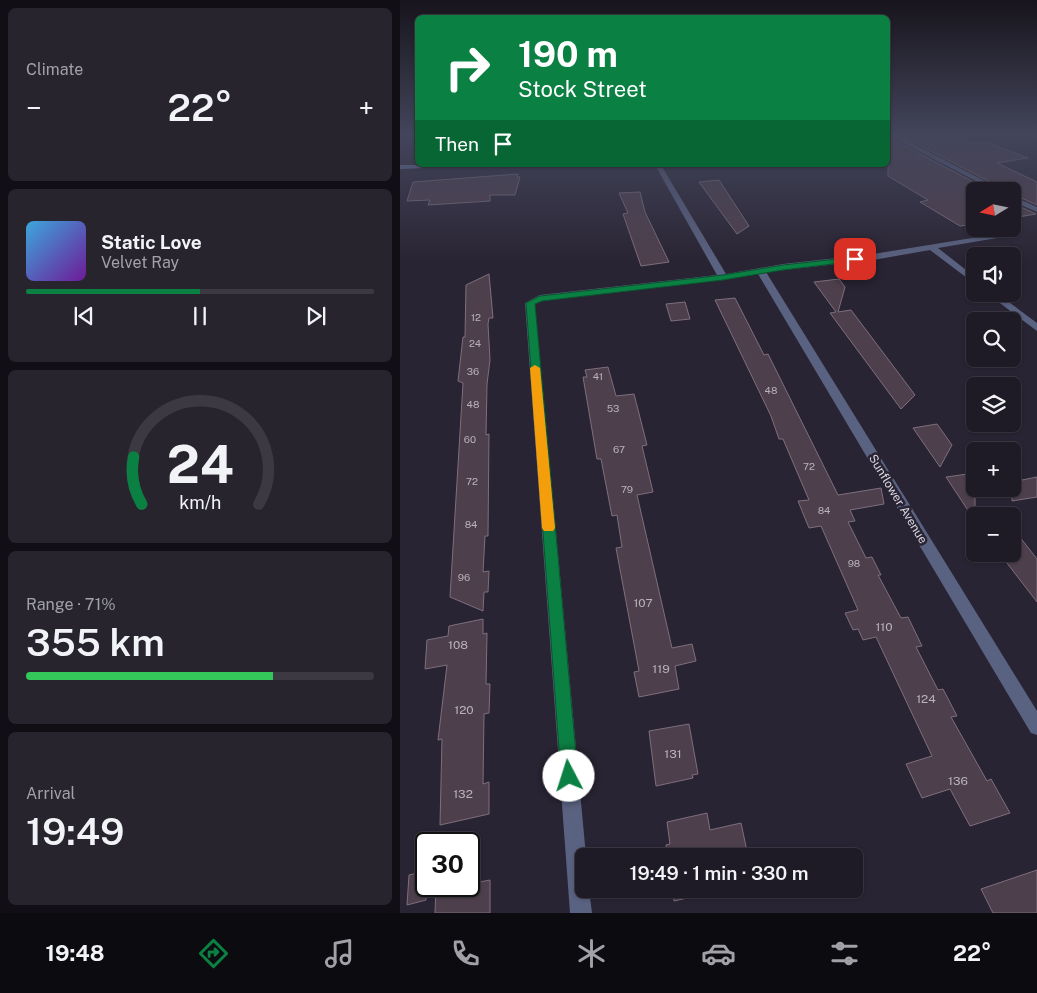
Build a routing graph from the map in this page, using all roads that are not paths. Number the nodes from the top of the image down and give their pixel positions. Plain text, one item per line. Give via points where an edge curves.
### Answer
1 (665, 178) edge
2 (1021, 202) edge
3 (1037, 210) edge
4 (990, 238) edge
5 (931, 247) junction
6 (761, 271) junction
7 (966, 273) edge
8 (723, 278) junction
9 (1003, 302) edge
10 (1037, 328) edge
11 (1037, 727) edge
12 (581, 913) edge

1 - 8 street
2 - 3 street
4 - 5 street
5 - 6 street via 873,258
5 - 7 street
6 - 8 street
6 - 11 street, Sunflower Avenue
8 - 12 street via 530,303
9 - 10 street

